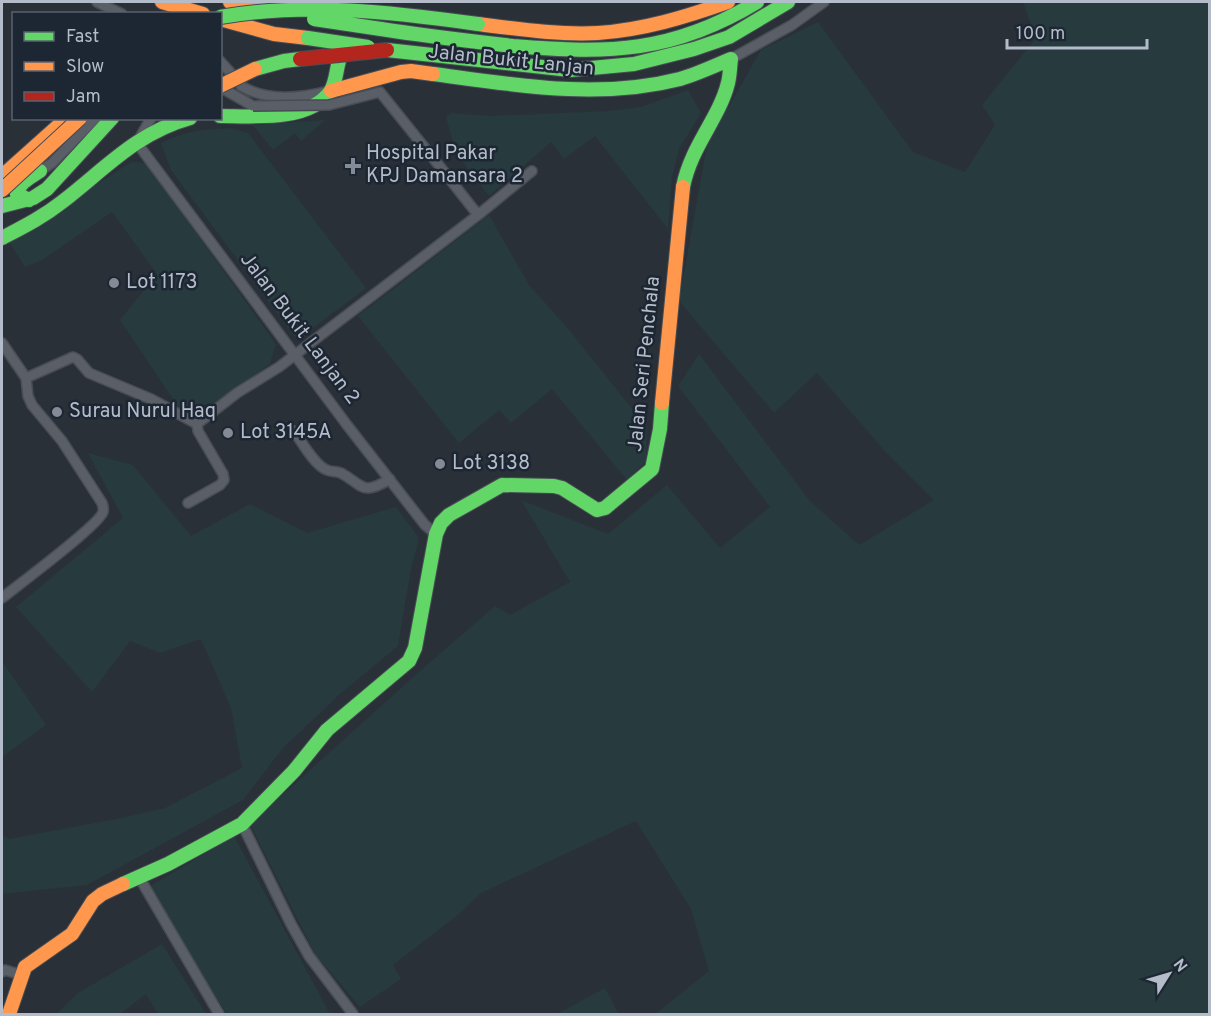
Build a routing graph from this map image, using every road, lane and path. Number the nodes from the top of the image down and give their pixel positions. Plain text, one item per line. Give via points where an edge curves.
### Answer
1 (98, 2) edge
2 (162, 2) edge
3 (230, 2) edge
4 (249, 2) edge
5 (361, 2) edge
6 (728, 2) edge
7 (757, 2) edge
8 (788, 2) edge
9 (824, 2) edge
10 (347, 7) edge
11 (271, 10) junction
12 (118, 12) edge
13 (196, 12) edge
14 (222, 17) edge
15 (222, 19) edge
16 (387, 50) junction
17 (730, 59) junction
18 (339, 62) dead end
19 (222, 63) edge
20 (230, 72) dead end
21 (222, 85) edge
22 (222, 87) edge
23 (241, 87) dead end
24 (331, 91) junction
25 (270, 97) junction
26 (255, 110) junction
27 (222, 116) edge
28 (65, 120) edge
29 (78, 120) edge
30 (94, 120) edge
31 (110, 120) edge
32 (150, 120) edge
33 (168, 120) edge
34 (137, 143) junction
35 (40, 171) junction
36 (532, 171) dead end
37 (2, 176) edge
38 (2, 189) edge
39 (29, 200) junction
40 (2, 206) edge
41 (478, 215) junction
42 (2, 238) edge
43 (2, 344) edge
44 (294, 354) junction
45 (26, 378) junction
46 (197, 424) junction
47 (294, 431) dead end
48 (390, 479) junction
49 (188, 503) dead end
50 (436, 534) junction
51 (2, 598) edge
52 (242, 824) junction
53 (139, 877) junction
54 (2, 972) edge
55 (22, 975) junction
56 (9, 1014) edge
57 (219, 1014) edge
58 (353, 1014) edge

1 - 12 street
2 - 13 main road
3 - 11 main road
4 - 11 main road
5 - 10 main road
6 - 14 main road, bridge via 614,32 478,24 335,5 262,7
7 - 11 main road, bridge via 693,34 636,47 583,51 451,40
8 - 16 main road via 729,37 634,64 570,70
9 - 17 street, Jalan Bukit Lanjan via 792,25
15 - 16 main road, bridge via 274,34
16 - 21 main road, bridge via 284,61 255,69
17 - 24 main road, Jalan Bukit Lanjan via 680,79 621,89 583,91 399,71
17 - 50 main road, Jalan Seri Penchala via 723,98 693,152 683,183 660,429 652,469 606,508 597,510 562,488 501,485 448,515
18 - 24 main road
19 - 20 street
22 - 26 street
23 - 25 street
24 - 25 street
24 - 26 main road, Jalan Bukit Lanjan via 322,101 301,111 281,115
25 - 26 street via 270,104
26 - 27 main road, Jalan Bukit Lanjan
26 - 41 street, bridge via 329,105 380,92
28 - 37 main road
29 - 38 main road, bridge
30 - 35 street
31 - 39 main road via 50,187
32 - 34 street
33 - 34 main road
34 - 42 main road via 46,214
34 - 44 street, Jalan Bukit Lanjan 2
35 - 38 street
35 - 39 main road via 17,188 19,197
36 - 41 street
39 - 40 main road
41 - 44 street
43 - 45 street
44 - 46 street
44 - 48 street, Jalan Bukit Lanjan 2
45 - 46 street via 77,358 89,373 152,399
45 - 51 street via 32,405 62,441 102,503 103,514
46 - 49 street via 224,480
47 - 48 street via 325,470 342,474 368,489
48 - 50 street, Jalan Bukit Lanjan 2
50 - 52 main road, Jalan Seri Penchala via 415,648 409,661 327,730 294,771
52 - 53 main road, Jalan Seri Penchala
52 - 58 street via 309,956
53 - 55 main road, Jalan Seri Penchala via 93,901 72,934 29,963
53 - 57 street
54 - 55 street
55 - 56 main road, Jalan Seri Penchala

